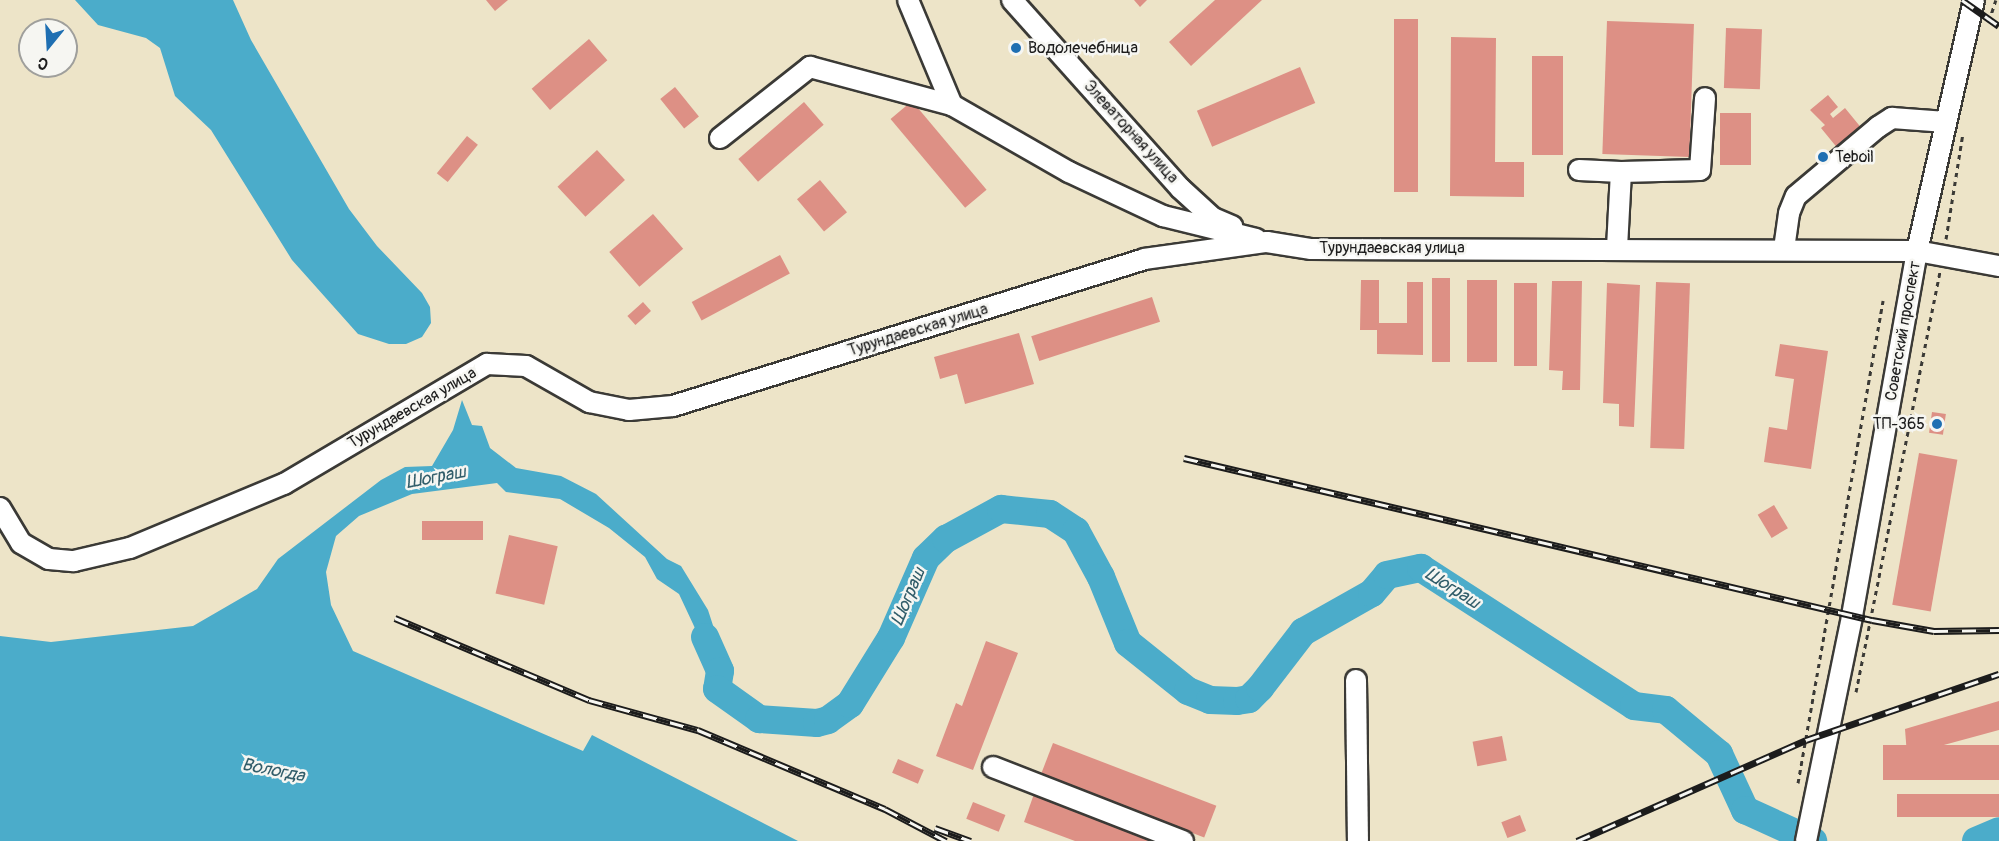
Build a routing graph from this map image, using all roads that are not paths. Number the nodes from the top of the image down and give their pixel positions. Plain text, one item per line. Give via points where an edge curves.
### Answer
1 (908, 0) edge
2 (1012, 0) edge
3 (1974, 0) edge
4 (1705, 98) dead end
5 (952, 105) junction
6 (1955, 122) junction
7 (720, 138) dead end
8 (1579, 170) dead end
9 (1621, 172) junction
10 (1267, 242) junction
11 (1617, 248) junction
12 (1784, 249) junction
13 (1917, 251) junction
14 (1999, 266) edge
15 (0, 508) edge
16 (1356, 680) dead end
17 (993, 767) dead end
18 (1183, 841) edge
19 (1358, 841) edge
20 (1806, 841) edge

1 - 5 street
2 - 10 street, Элеваторная улица via 1180,188 1213,218
3 - 6 street, Советский проспект
4 - 9 street via 1700,170
5 - 7 street via 810,67
5 - 10 street via 1069,172 1163,216
6 - 12 street via 1892,118 1878,127 1796,196 1789,213
6 - 13 street, Советский проспект
8 - 9 street
9 - 11 street
10 - 11 street, Турундаевская улица via 1311,249
10 - 15 street, Турундаевская улица via 1144,259 673,406 629,410 589,402 526,366 487,364 284,484 130,548 74,561 49,559 21,543
11 - 12 street, Турундаевская улица
12 - 13 street, Турундаевская улица
13 - 14 street, Турундаевская улица
13 - 20 street, Советский проспект via 1807,788
16 - 19 street
17 - 18 street

